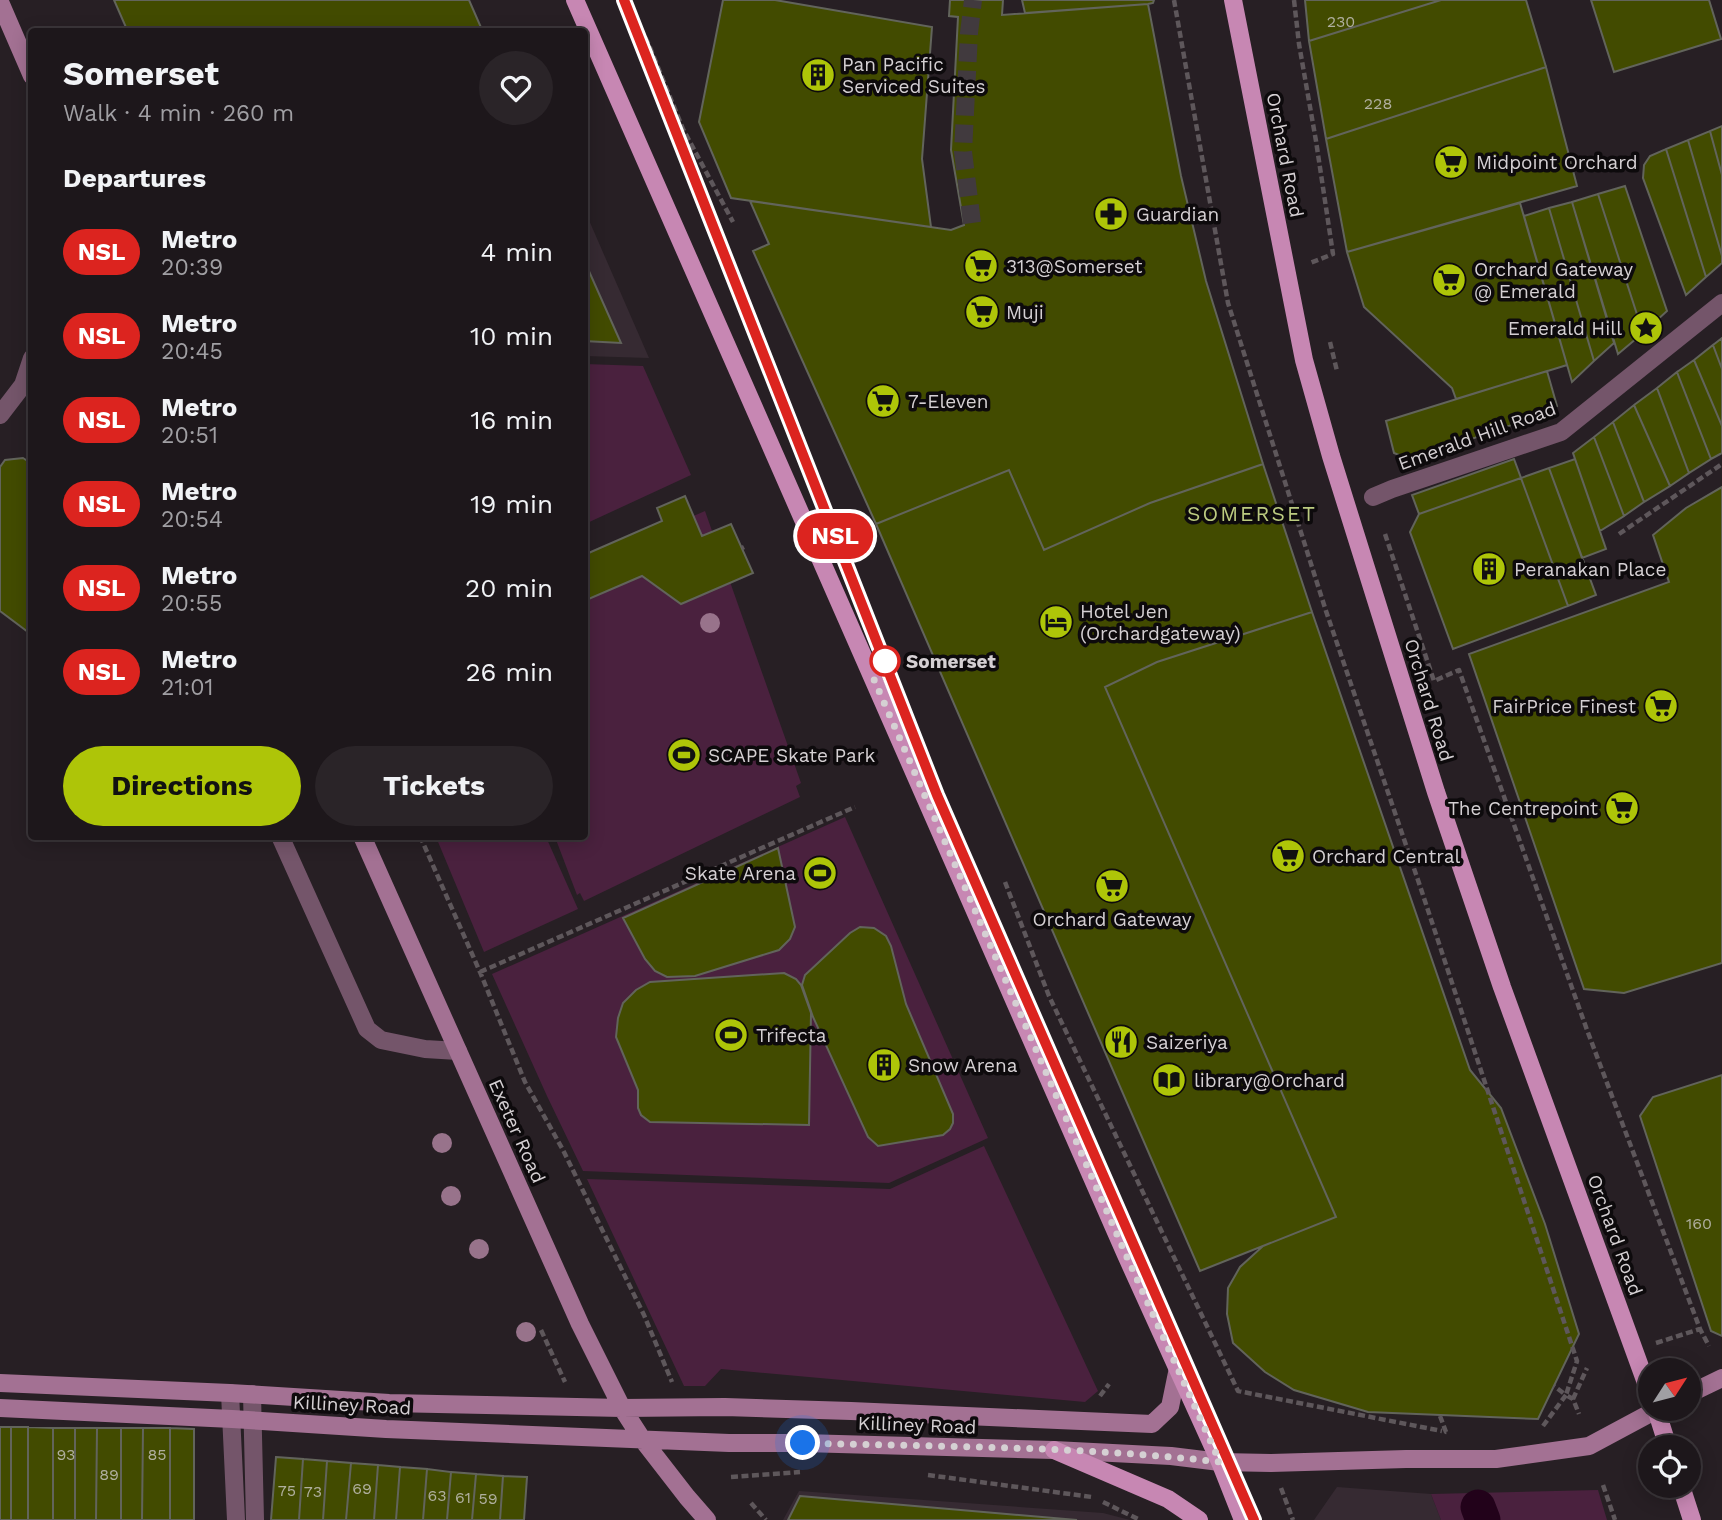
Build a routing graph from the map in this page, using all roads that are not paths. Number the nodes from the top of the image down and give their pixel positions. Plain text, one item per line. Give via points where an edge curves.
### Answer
1 (575, 0) edge
2 (1233, 0) edge
3 (2, 13) edge
4 (588, 28) edge
5 (588, 29) edge
6 (28, 68) edge
7 (1722, 303) edge
8 (27, 382) edge
9 (0, 415) edge
10 (1373, 497) road end
11 (282, 840) edge
12 (364, 840) edge
13 (458, 1051) junction
14 (1638, 1361) edge
15 (1178, 1368) junction
16 (1722, 1378) edge
17 (0, 1383) edge
18 (1701, 1388) edge
19 (230, 1393) junction
20 (252, 1394) junction
21 (0, 1408) edge
22 (622, 1408) junction
23 (232, 1419) junction
24 (1638, 1419) edge
25 (254, 1420) junction
26 (642, 1439) junction
27 (1054, 1450) junction
28 (1220, 1462) junction
29 (1685, 1498) edge
30 (236, 1520) edge
31 (255, 1520) edge
32 (707, 1520) edge
33 (1199, 1520) edge
34 (1244, 1520) edge
35 (1692, 1520) edge

1 - 4 main road
2 - 14 main road, Orchard Road via 1304,360 1331,456 1493,961
3 - 6 street
5 - 15 main road
7 - 10 street, Emerald Hill Road via 1561,432
8 - 9 street
11 - 13 street via 367,1029 381,1040
12 - 13 street, Exeter Road
13 - 22 street, Exeter Road
15 - 22 street, Killiney Road via 1170,1407 1152,1424 725,1407
15 - 28 main road
16 - 18 street
17 - 19 street, Killiney Road
19 - 20 street, Killiney Road
19 - 23 street
20 - 22 street, Killiney Road via 388,1403
20 - 25 street
21 - 23 street, Killiney Road
22 - 26 street, Exeter Road
23 - 25 street, Killiney Road
23 - 30 street
24 - 28 street, Killiney Road via 1589,1446 1496,1459
25 - 26 street, Killiney Road
25 - 31 street
26 - 27 street, Killiney Road
26 - 32 street, Exeter Road
27 - 28 street, Killiney Road
27 - 33 main road via 1168,1499
28 - 34 main road
29 - 35 main road

